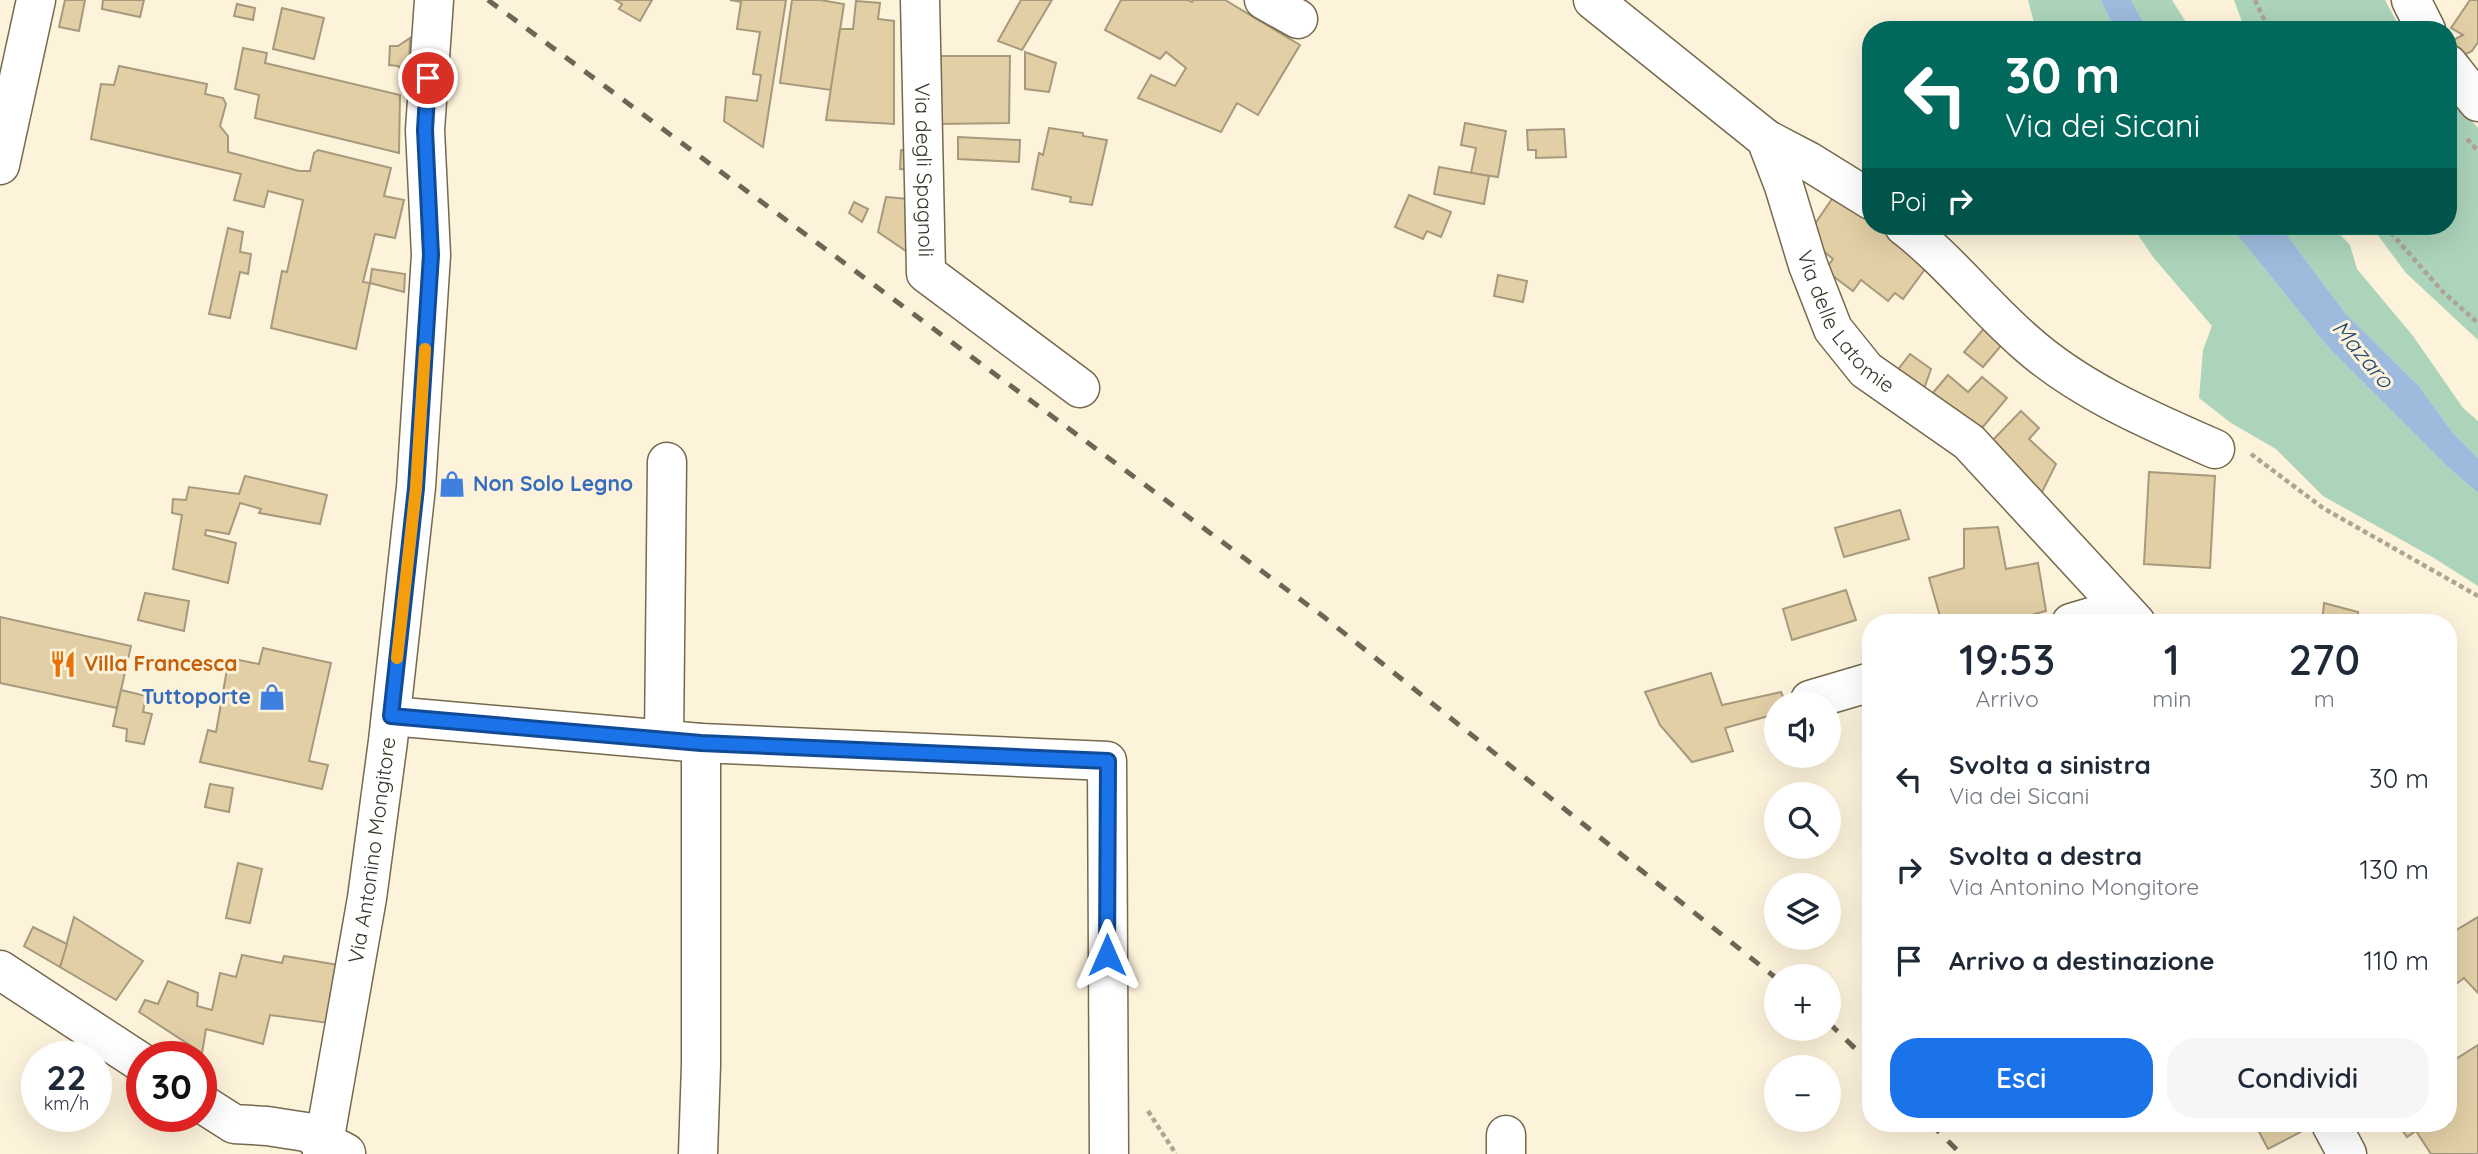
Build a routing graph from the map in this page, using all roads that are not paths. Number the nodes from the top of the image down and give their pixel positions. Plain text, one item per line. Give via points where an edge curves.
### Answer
1 (36, 0) edge
2 (434, 0) edge
3 (920, 0) edge
4 (1264, 0) edge
5 (1593, 0) edge
6 (2411, 0) edge
7 (1298, 19) dead end
8 (2422, 21) edge
9 (2457, 75) edge
10 (2478, 102) edge
11 (1766, 139) junction
12 (0, 165) edge
13 (1862, 194) edge
14 (1915, 235) edge
15 (1080, 388) dead end
16 (2215, 449) road end
17 (667, 461) dead end
18 (2128, 614) edge
19 (1862, 685) edge
20 (1840, 691) edge
21 (391, 716) junction
22 (683, 741) junction
23 (0, 970) edge
24 (126, 1053) edge
25 (217, 1117) edge
26 (2335, 1132) edge
27 (241, 1139) edge
28 (331, 1149) edge
29 (698, 1154) edge
30 (1109, 1154) edge
31 (2347, 1154) edge

1 - 12 street
2 - 21 street, Via Antonino Mongitore via 425,130 431,255 416,488
3 - 15 street, Via degli Spagnoli via 926,274
4 - 7 street
5 - 11 street
6 - 8 street
9 - 10 street
11 - 13 street
11 - 18 street, Via delle Latomie via 1833,329 1867,370 1969,442
14 - 16 street via 2025,342 2065,371
17 - 22 street
19 - 20 street
21 - 22 street
21 - 28 street, Via Antonino Mongitore
22 - 29 street via 701,1065
22 - 30 street via 1108,761
23 - 24 street
25 - 27 street
26 - 31 street
27 - 28 street via 267,1126 306,1132

